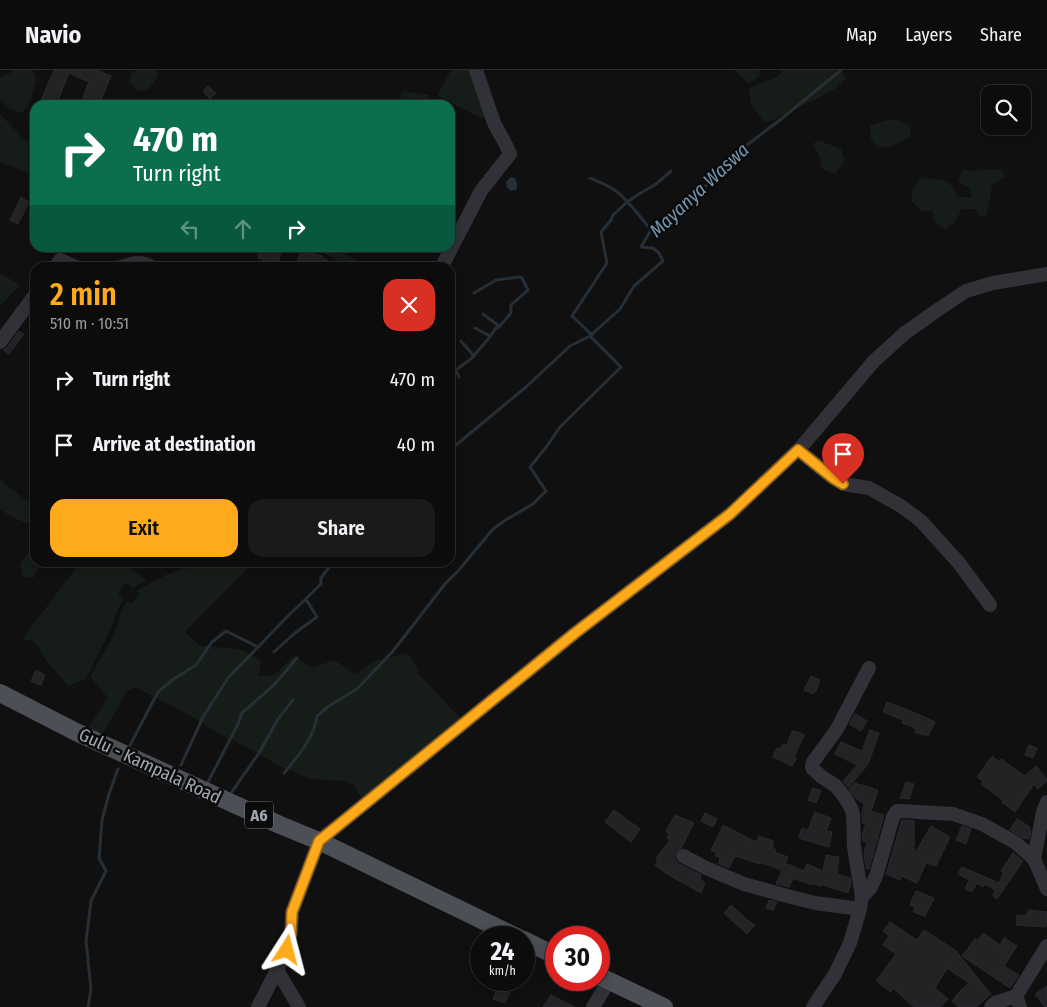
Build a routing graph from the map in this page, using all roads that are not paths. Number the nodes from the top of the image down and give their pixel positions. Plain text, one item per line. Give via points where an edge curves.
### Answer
1 (476, 70) edge
2 (455, 241) edge
3 (1047, 274) edge
4 (30, 302) edge
5 (0, 342) edge
6 (798, 450) junction
7 (990, 605) dead end
8 (869, 668) dead end
9 (0, 693) edge
10 (1047, 802) edge
11 (319, 841) junction
12 (682, 856) dead end
13 (1034, 859) junction
14 (1047, 889) edge
15 (861, 903) junction
16 (493, 926) edge
17 (1047, 946) edge
18 (277, 970) junction
19 (610, 981) edge
20 (599, 991) edge
21 (1018, 1002) edge
22 (261, 1006) edge
23 (298, 1007) edge
24 (593, 1007) edge
25 (664, 1007) edge
26 (813, 1007) edge
27 (990, 1007) edge

1 - 2 street via 494,123 510,154 481,191
3 - 6 street via 994,282 966,291 938,309 874,361
4 - 5 street
6 - 7 street via 843,484 869,488 921,521 959,563
6 - 11 street via 730,514 575,633
8 - 15 street via 837,729 812,766 836,786 851,808
9 - 11 main road, Gulu - Kampala Road / A6 via 84,736
10 - 13 street
11 - 16 main road, Gulu - Kampala Road / A6
11 - 18 street via 292,912 287,950
12 - 15 street via 744,884 791,897 814,903
13 - 14 street
13 - 15 street via 1016,843 982,824 953,814 897,812 876,876
15 - 26 street via 850,943 836,974
17 - 21 street
18 - 22 street
18 - 23 street
19 - 25 main road
20 - 24 street
21 - 27 street via 995,1003

